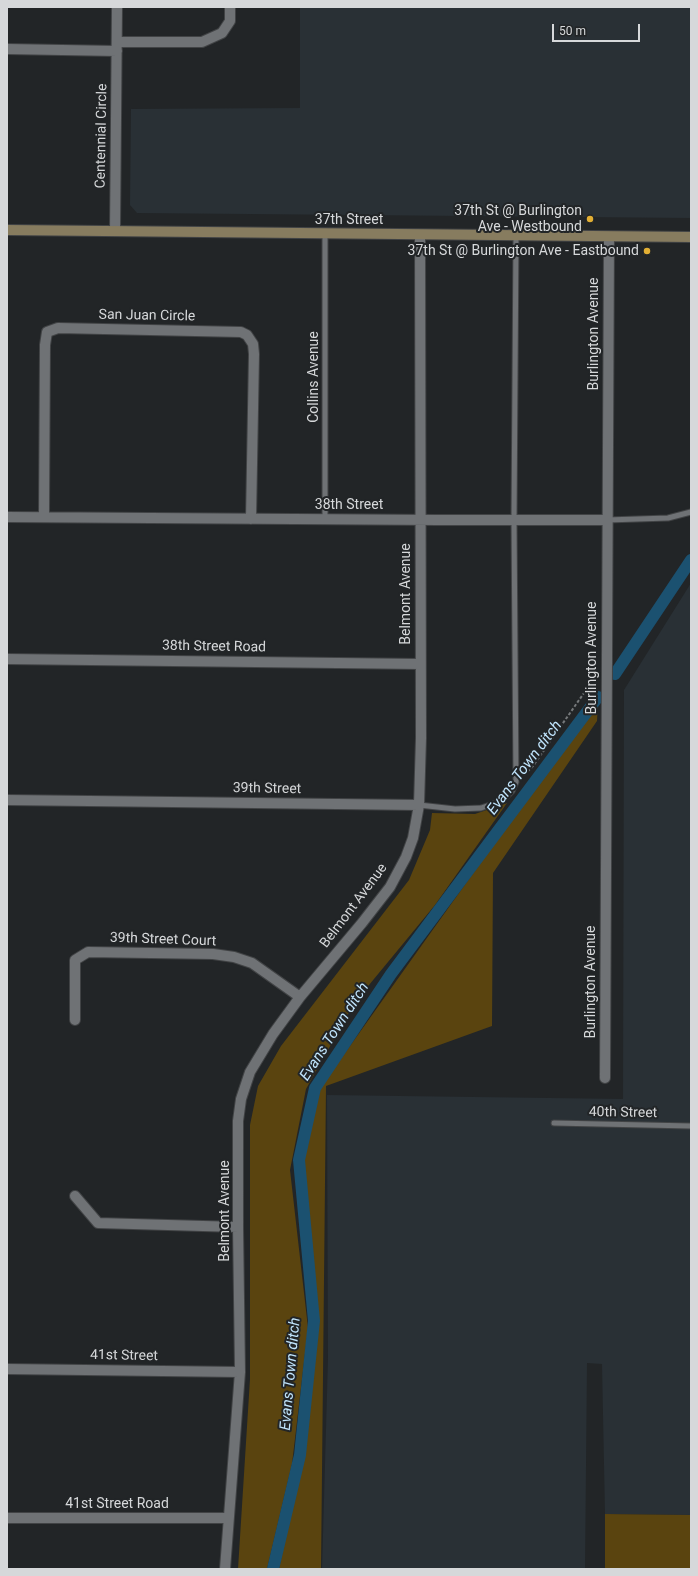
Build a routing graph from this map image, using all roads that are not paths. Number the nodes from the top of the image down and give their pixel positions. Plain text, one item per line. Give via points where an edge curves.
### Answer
1 (117, 7) edge
2 (230, 7) edge
3 (117, 46) junction
4 (7, 49) edge
5 (7, 230) edge
6 (115, 231) junction
7 (325, 235) junction
8 (420, 235) junction
9 (516, 236) junction
10 (609, 237) junction
11 (691, 237) edge
12 (691, 512) edge
13 (7, 517) edge
14 (44, 517) junction
15 (251, 519) junction
16 (325, 519) junction
17 (420, 520) junction
18 (514, 520) junction
19 (607, 520) junction
20 (7, 659) edge
21 (420, 664) junction
22 (7, 800) edge
23 (419, 805) junction
24 (300, 997) junction
25 (75, 1020) dead end
26 (605, 1078) dead end
27 (554, 1123) dead end
28 (691, 1126) edge
29 (75, 1196) dead end
30 (238, 1227) junction
31 (7, 1369) edge
32 (240, 1372) junction
33 (7, 1518) edge
34 (228, 1518) junction
35 (225, 1569) edge

1 - 3 street, Centennial Circle
2 - 3 street via 230,21 222,33 202,42
3 - 4 street
3 - 6 street, Centennial Circle
5 - 6 main road, 37th Street
6 - 7 main road, 37th Street
7 - 8 main road, 37th Street
7 - 16 lane, Collins Avenue
8 - 9 main road, 37th Street
8 - 17 street, Belmont Avenue
9 - 10 main road, 37th Street
9 - 18 lane
10 - 11 main road, 37th Street
10 - 19 street, Burlington Avenue
12 - 19 lane, 38th Street via 668,518
13 - 14 street, 38th Street
14 - 15 street, 38th Street
14 - 15 street, San Juan Circle via 45,345 47,332 58,328 234,332 247,335 253,344 254,354
15 - 16 street, 38th Street
16 - 17 street, 38th Street
17 - 18 street, 38th Street
17 - 21 street, Belmont Avenue
18 - 19 street, 38th Street
18 - 23 lane, 39th Street via 516,782 506,797 481,808 455,809
19 - 26 street, Burlington Avenue
20 - 21 street, 38th Street Road
21 - 23 street, Belmont Avenue
22 - 23 street, 39th Street
23 - 24 street, Belmont Avenue via 413,838 390,887
24 - 25 street, 39th Street Court via 252,963 234,957 213,954 88,952 75,960
24 - 30 street, Belmont Avenue via 250,1072 241,1099 238,1121
27 - 28 lane, 40th Street
29 - 30 street via 98,1224
30 - 32 street, Belmont Avenue
31 - 32 street, 41st Street
32 - 34 street, Belmont Avenue
33 - 34 street, 41st Street Road
34 - 35 street, Belmont Avenue

